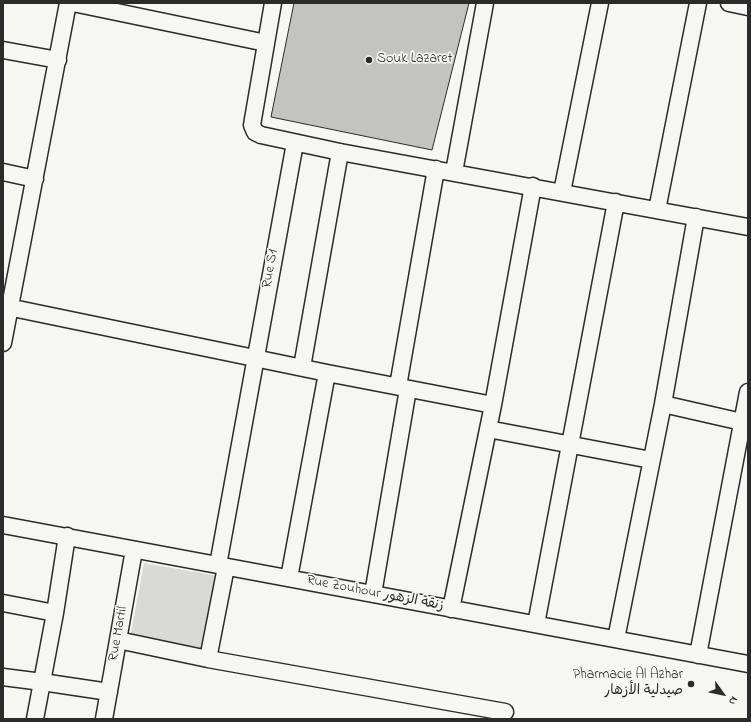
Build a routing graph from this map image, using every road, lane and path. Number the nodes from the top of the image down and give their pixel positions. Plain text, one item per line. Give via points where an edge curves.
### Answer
1 (68, 3) edge
2 (73, 3) edge
3 (273, 3) edge
4 (485, 3) edge
5 (600, 3) edge
6 (698, 3) edge
7 (730, 3) edge
8 (748, 7) edge
9 (266, 43) junction
10 (3, 50) edge
11 (58, 60) junction
12 (295, 143) junction
13 (340, 152) junction
14 (436, 169) junction
15 (3, 172) edge
16 (454, 172) junction
17 (36, 178) junction
18 (533, 186) junction
19 (562, 192) junction
20 (616, 202) junction
21 (657, 210) junction
22 (696, 217) junction
23 (748, 227) edge
24 (7, 307) edge
25 (3, 343) edge
26 (255, 358) junction
27 (302, 367) junction
28 (327, 373) junction
29 (403, 387) junction
30 (748, 392) edge
31 (663, 404) junction
32 (493, 406) junction
33 (742, 422) junction
34 (488, 428) junction
35 (570, 444) junction
36 (652, 460) junction
37 (3, 525) edge
38 (67, 536) junction
39 (134, 550) junction
40 (222, 566) junction
41 (289, 578) junction
42 (373, 594) junction
43 (3, 602) edge
44 (451, 609) junction
45 (55, 613) junction
46 (536, 624) junction
47 (616, 639) junction
48 (118, 640) junction
49 (698, 655) junction
50 (208, 659) junction
51 (748, 664) edge
52 (3, 677) edge
53 (42, 682) junction
54 (109, 692) junction
55 (505, 712) dead end
56 (35, 719) edge
57 (104, 719) edge

1 - 11 street
2 - 9 street
3 - 9 street
4 - 16 street
5 - 19 street
6 - 21 street
7 - 8 street
9 - 12 street via 252,125 255,132 261,135
10 - 11 street
11 - 17 street
12 - 13 street
12 - 26 street, Rue S1
13 - 14 street
13 - 27 street
14 - 16 street
14 - 29 street
15 - 17 street
16 - 18 street
17 - 24 street
18 - 19 street
18 - 32 street
19 - 20 street
20 - 21 street
20 - 35 street
21 - 22 street
22 - 23 street
22 - 31 street
24 - 25 street
24 - 26 street
26 - 27 street
26 - 40 street, Rue S1
27 - 28 street
28 - 29 street
28 - 41 street
29 - 32 street
29 - 42 street
30 - 33 street
31 - 33 street
31 - 36 street
32 - 34 street
33 - 49 street
34 - 35 street
34 - 44 street
35 - 36 street
35 - 46 street
36 - 47 street
37 - 38 street, Rue Zouhour زنقة الزهور
38 - 39 street, Rue Zouhour زنقة الزهور
38 - 45 street
39 - 40 street, Rue Zouhour زنقة الزهور
39 - 48 street, Rue Martil
40 - 41 street, Rue Zouhour زنقة الزهور
40 - 50 street, Rue S1
41 - 42 street, Rue Zouhour زنقة الزهور
42 - 44 street, Rue Zouhour زنقة الزهور
43 - 45 street
44 - 46 street, Rue Zouhour زنقة الزهور
45 - 53 street
46 - 47 street, Rue Zouhour زنقة الزهور
47 - 49 street, Rue Zouhour زنقة الزهور
48 - 50 street
48 - 54 street, Rue Martil
49 - 51 street, Rue Zouhour زنقة الزهور
50 - 55 street
52 - 53 street
53 - 54 street
53 - 56 street
54 - 57 street, Rue Martil

